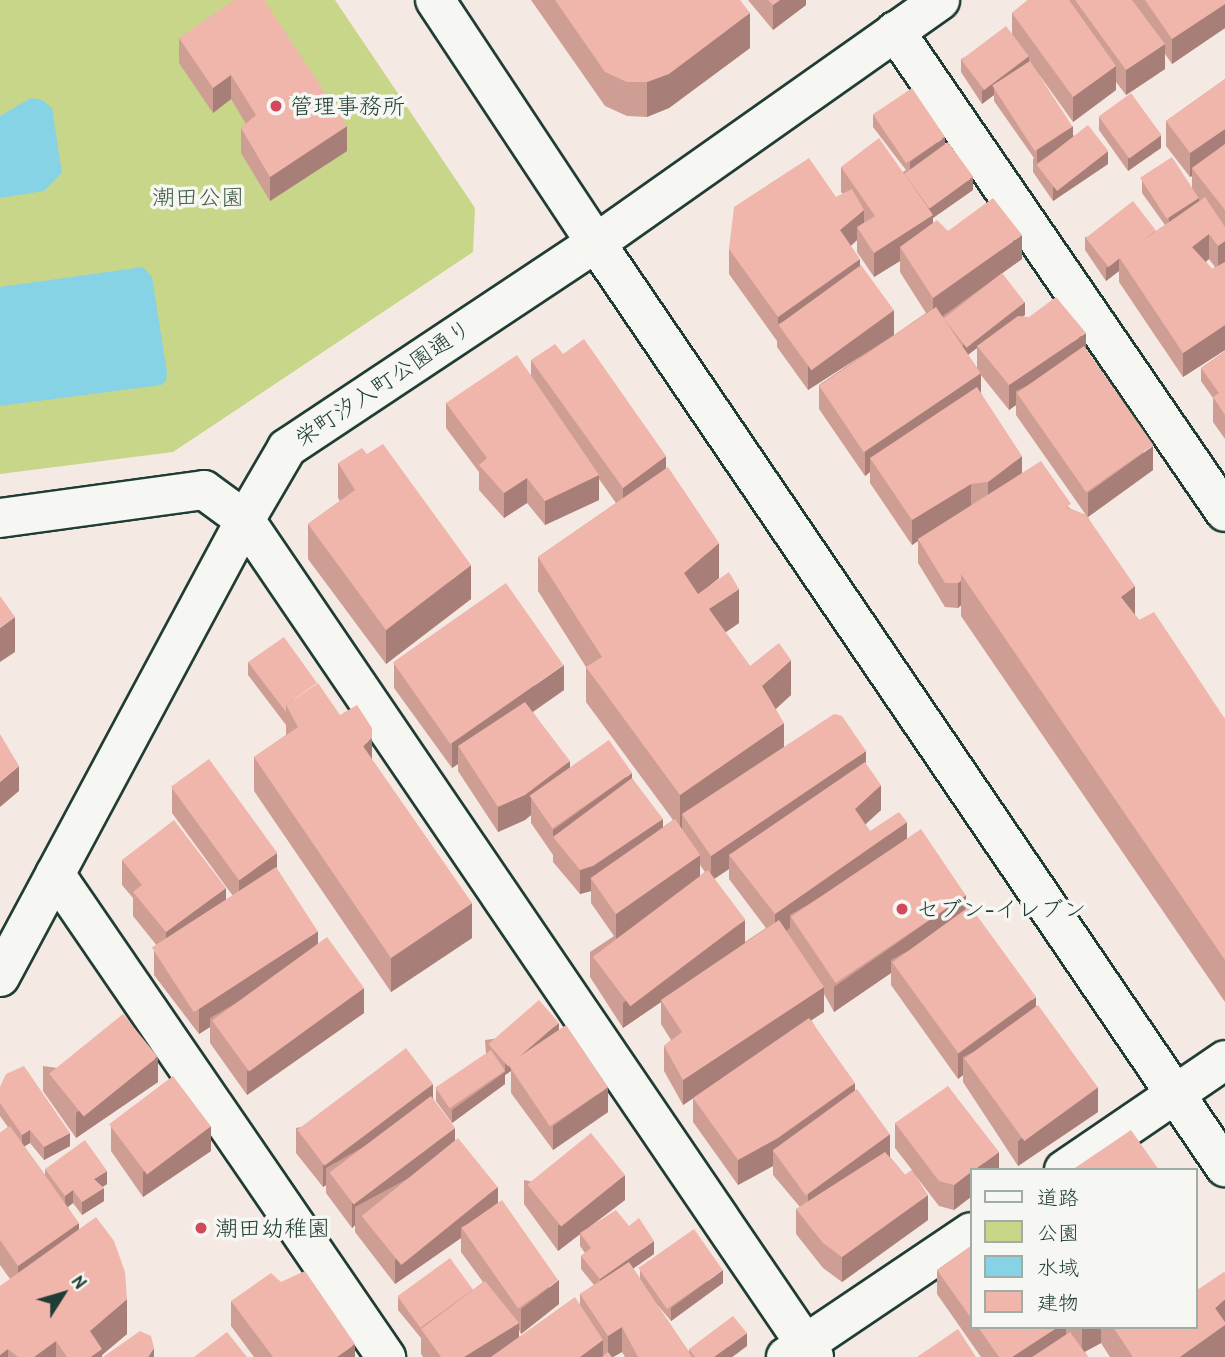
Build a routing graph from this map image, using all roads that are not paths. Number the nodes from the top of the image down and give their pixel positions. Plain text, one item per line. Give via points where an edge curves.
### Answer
1 (435, 0) edge
2 (940, 0) edge
3 (895, 32) junction
4 (596, 243) junction
5 (1225, 512) edge
6 (0, 518) edge
7 (245, 520) junction
8 (55, 874) junction
9 (0, 977) edge
10 (1225, 1060) edge
11 (1175, 1094) junction
12 (1225, 1167) edge
13 (1067, 1168) edge
14 (970, 1233) edge
15 (802, 1353) edge
16 (386, 1357) edge

1 - 4 street
2 - 3 street, 栄町汐入町公園通り
3 - 4 street, 栄町汐入町公園通り
3 - 5 street
4 - 7 street, 栄町汐入町公園通り via 287,448
4 - 11 street
6 - 7 street via 204,490
7 - 8 street, 栄町汐入町公園通り
7 - 15 street
8 - 9 street, 栄町汐入町公園通り
8 - 16 street
10 - 11 street
11 - 12 street
11 - 13 street
14 - 15 street

